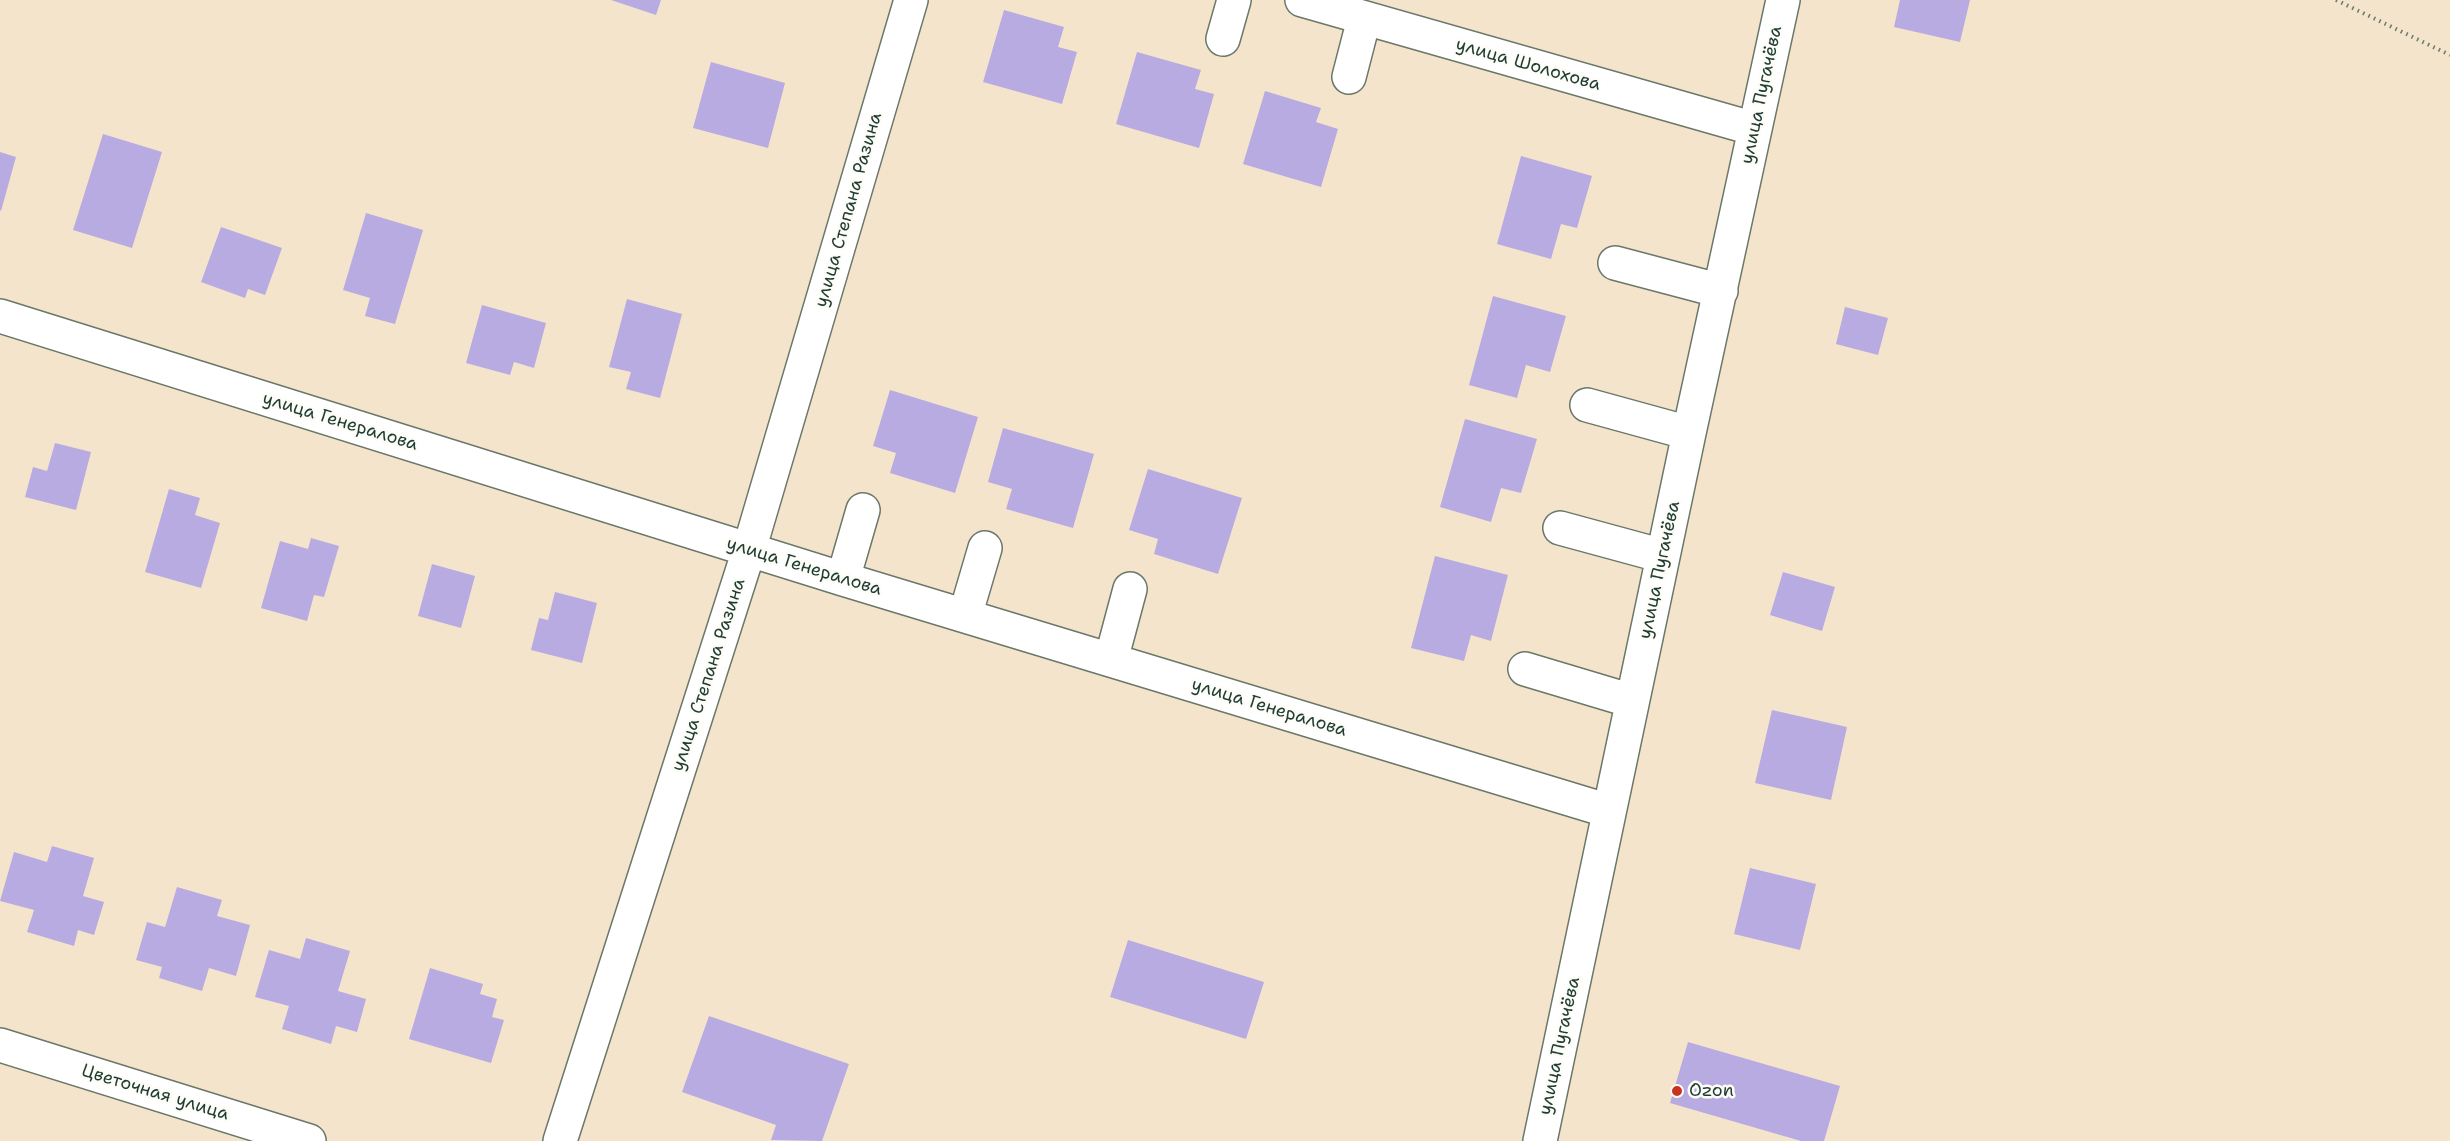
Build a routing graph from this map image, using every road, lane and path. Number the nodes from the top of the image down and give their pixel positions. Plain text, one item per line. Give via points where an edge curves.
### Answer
1 (911, 0) edge
2 (1234, 0) edge
3 (1302, 0) edge
4 (1783, 0) edge
5 (2336, 0) edge
6 (1364, 19) junction
7 (1223, 39) dead end
8 (2450, 55) edge
9 (1349, 77) dead end
10 (1755, 129) junction
11 (1615, 263) dead end
12 (1721, 291) junction
13 (0, 316) edge
14 (1587, 405) dead end
15 (1689, 432) junction
16 (863, 510) dead end
17 (1560, 528) dead end
18 (985, 548) dead end
19 (749, 550) junction
20 (1663, 556) junction
21 (843, 579) junction
22 (1130, 589) dead end
23 (965, 616) junction
24 (1111, 660) junction
25 (1525, 669) dead end
26 (1632, 701) junction
27 (1609, 811) junction
28 (0, 1045) edge
29 (309, 1141) edge
30 (560, 1141) edge
31 (1540, 1141) edge

1 - 19 street, улица Степана Разина
2 - 7 street
3 - 6 street, улица Шолохова
4 - 10 street, улица Пугачёва
5 - 8 path
6 - 9 street
6 - 10 street, улица Шолохова
10 - 12 street, улица Пугачёва
11 - 12 street
12 - 15 street, улица Пугачёва
13 - 19 street, улица Генералова
14 - 15 street
15 - 20 street, улица Пугачёва
16 - 21 street
17 - 20 street
18 - 23 street
19 - 21 street, улица Генералова
19 - 30 street, улица Степана Разина
20 - 26 street, улица Пугачёва
21 - 23 street, улица Генералова
22 - 24 street
23 - 24 street, улица Генералова
24 - 27 street, улица Генералова
25 - 26 street
26 - 27 street, улица Пугачёва
27 - 31 street, улица Пугачёва
28 - 29 street, Цветочная улица

